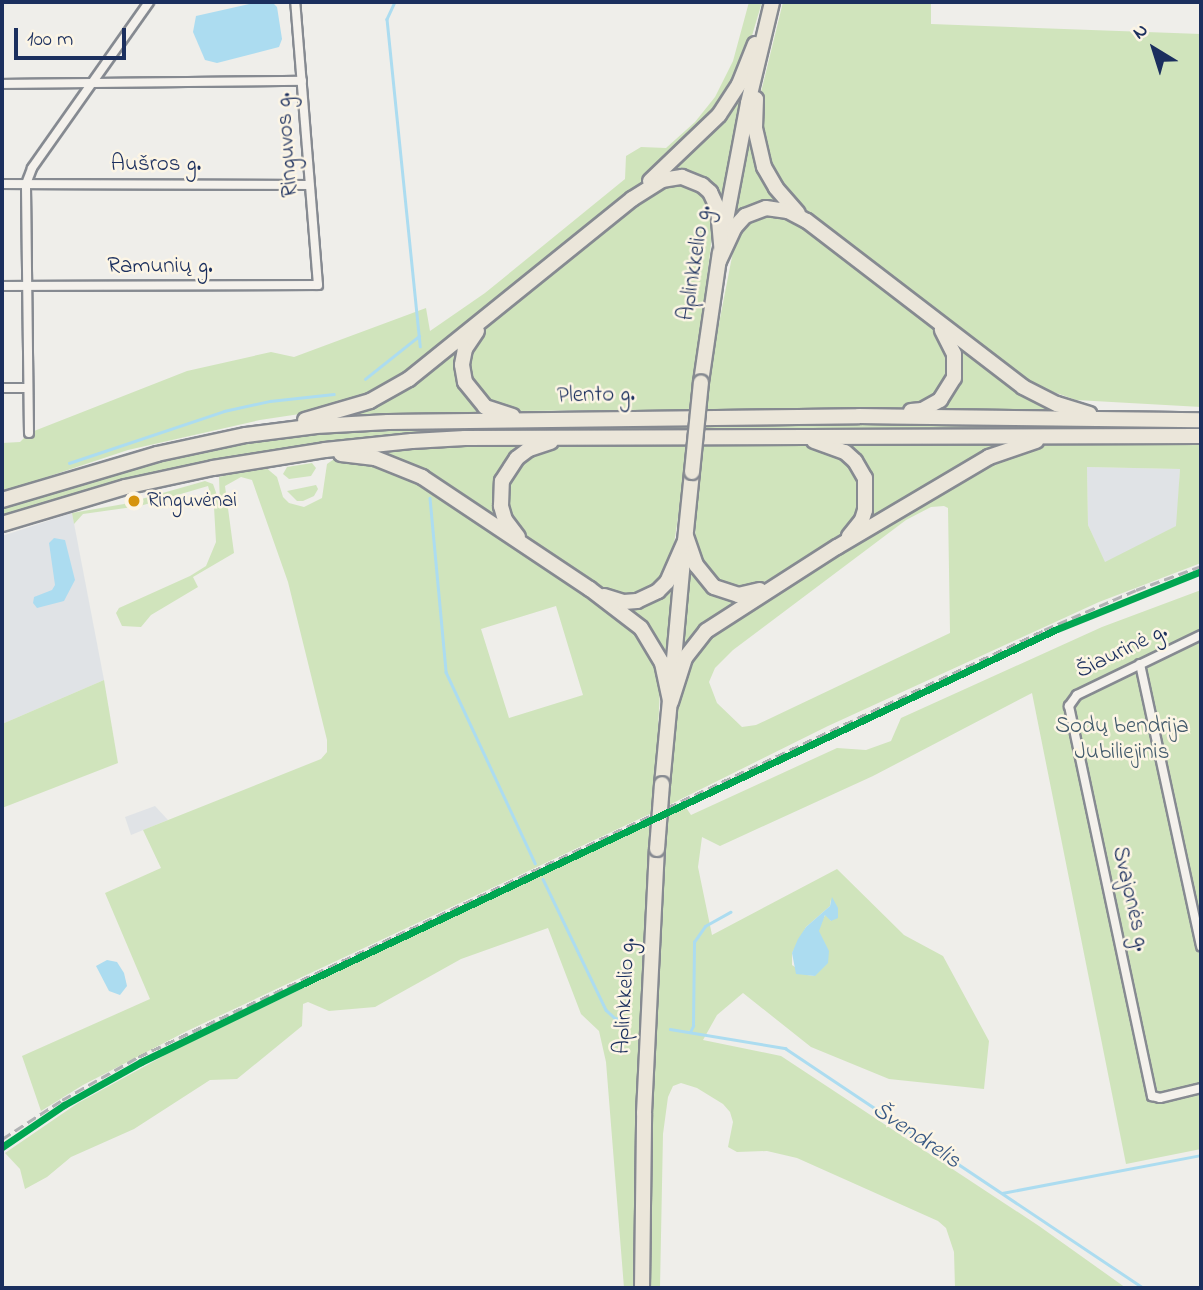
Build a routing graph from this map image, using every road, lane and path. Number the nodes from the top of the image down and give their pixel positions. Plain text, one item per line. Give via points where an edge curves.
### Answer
1 (149, 2) edge
2 (295, 2) edge
3 (771, 2) edge
4 (758, 62) junction
5 (302, 81) junction
6 (91, 83) junction
7 (2, 84) edge
8 (2, 184) edge
9 (26, 184) junction
10 (309, 185) junction
11 (632, 199) junction
12 (807, 221) junction
13 (720, 254) junction
14 (318, 285) joint
15 (2, 286) edge
16 (26, 286) junction
17 (514, 297) junction
18 (935, 321) junction
19 (2, 388) edge
20 (27, 388) junction
21 (859, 416) junction
22 (1105, 418) junction
23 (527, 420) junction
24 (1201, 420) edge
25 (29, 433) dead end
26 (246, 435) junction
27 (1083, 435) junction
28 (795, 436) junction
29 (1201, 436) edge
30 (564, 437) junction
31 (266, 459) junction
32 (2, 500) edge
33 (2, 524) edge
34 (685, 539) junction
35 (837, 547) junction
36 (528, 548) junction
37 (780, 583) junction
38 (590, 589) junction
39 (1201, 635) edge
40 (1140, 664) junction
41 (670, 703) junction
42 (1069, 711) joint
43 (1201, 946) edge
44 (1201, 1088) edge
45 (642, 1288) edge

1 - 6 street
2 - 5 street, Ringuvos g.
3 - 4 highway, Aplinkkelio g.
3 - 11 highway via 724,108
4 - 12 highway via 755,128 760,156 776,188
4 - 13 highway, Aplinkkelio g.
5 - 6 street
5 - 10 street, Ringuvos g.
6 - 7 street
6 - 9 street via 32,168
8 - 9 street, Aušros g.
9 - 10 street, Aušros g.
9 - 16 street
10 - 14 street, Ringuvos g.
11 - 13 highway via 673,177 702,186 715,201
11 - 17 highway
12 - 13 highway via 775,208 753,211 735,227
12 - 18 highway
13 - 34 highway, Aplinkkelio g., bridge
14 - 16 street, Ramunių g.
15 - 16 street, Ramunių g.
16 - 20 street
17 - 23 highway via 471,338 463,373 469,391 485,407
17 - 26 highway via 390,391 348,409
18 - 21 highway via 954,354 956,371 947,392 922,410
18 - 22 highway via 1040,396
19 - 20 street
20 - 25 street
21 - 22 highway, Plento g.
21 - 23 highway, Plento g.
22 - 24 highway, Plento g.
23 - 26 highway, Plento g. via 388,422
26 - 32 highway, Plento g. via 115,465
27 - 28 highway, Plento g.
27 - 29 highway, Plento g.
27 - 35 highway via 1027,442 989,457
28 - 30 highway, Plento g.
28 - 35 highway via 845,452 865,478 862,520
30 - 31 highway, Plento g. via 412,441
30 - 36 highway via 529,449 502,481 505,520
31 - 33 highway, Plento g. via 125,487
31 - 36 highway via 337,454 400,466
34 - 37 highway via 703,576 722,591 746,595
34 - 38 highway via 667,582 648,598 624,602
34 - 41 highway, Aplinkkelio g.
35 - 37 highway
36 - 38 highway
37 - 41 highway via 698,638 685,657
38 - 41 highway via 649,637 662,663
39 - 40 street, Šiaurinė g.
40 - 42 street, Šiaurinė g. via 1077,695 1070,700
40 - 43 street
41 - 45 highway, Aplinkkelio g., bridge via 644,1100
42 - 44 street, Svajonės g. via 1152,1096

